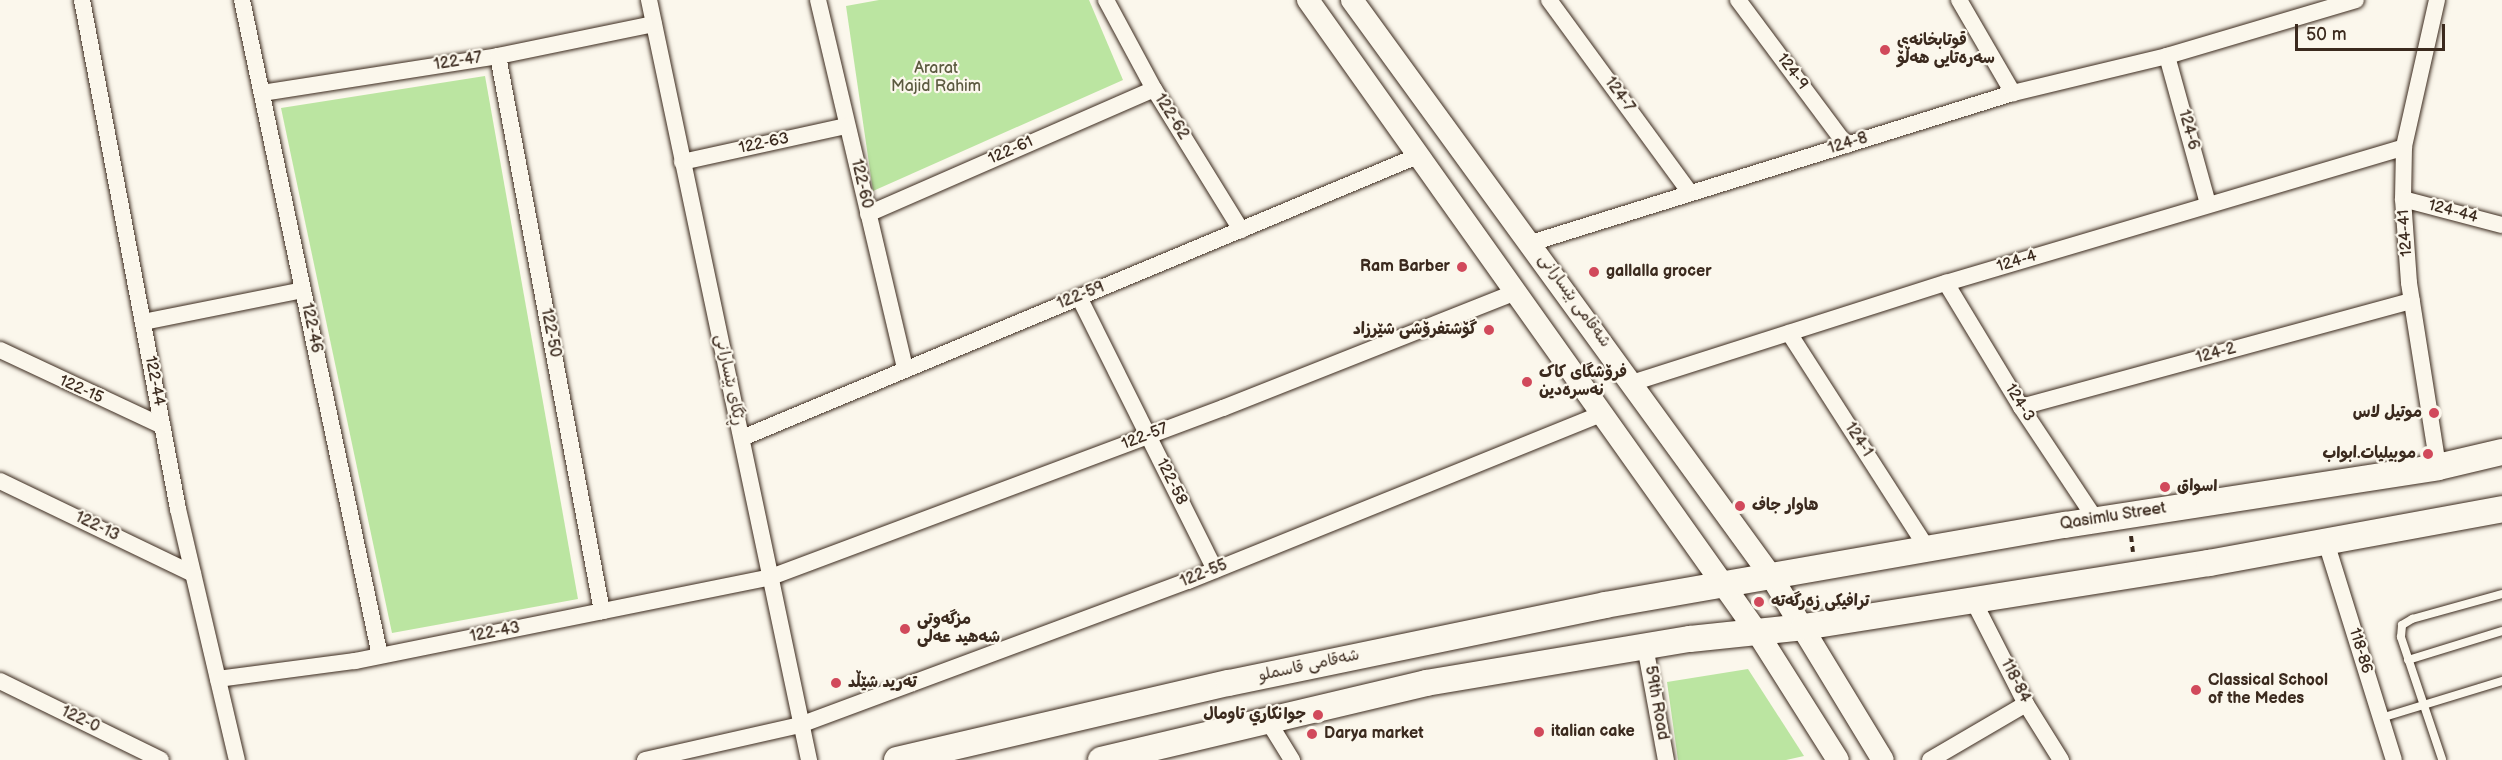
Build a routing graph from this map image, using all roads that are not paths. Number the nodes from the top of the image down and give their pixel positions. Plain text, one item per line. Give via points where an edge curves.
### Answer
1 (82, 0) edge
2 (242, 0) edge
3 (650, 0) edge
4 (818, 0) edge
5 (1106, 0) edge
6 (1308, 0) edge
7 (1353, 0) edge
8 (1549, 0) edge
9 (1738, 0) edge
10 (1959, 0) edge
11 (2356, 0) edge
12 (2437, 0) edge
13 (654, 24) junction
14 (498, 56) junction
15 (2167, 56) junction
16 (1154, 89) junction
17 (262, 93) junction
18 (2013, 93) junction
19 (846, 126) junction
20 (1846, 145) junction
21 (2404, 147) junction
22 (1420, 155) junction
23 (682, 162) junction
24 (1689, 190) junction
25 (2403, 199) junction
26 (2208, 204) junction
27 (868, 214) junction
28 (2502, 225) edge
29 (1241, 230) junction
30 (1531, 243) junction
31 (1946, 283) junction
32 (303, 290) junction
33 (1516, 292) junction
34 (1078, 297) junction
35 (2412, 301) junction
36 (143, 322) junction
37 (1789, 333) junction
38 (0, 350) edge
39 (905, 368) junction
40 (1632, 383) junction
41 (2021, 407) junction
42 (1603, 413) junction
43 (162, 426) junction
44 (1148, 436) junction
45 (742, 438) junction
46 (2502, 452) edge
47 (2438, 467) junction
48 (0, 481) edge
49 (2502, 509) edge
50 (2096, 520) junction
51 (2326, 542) junction
52 (1927, 548) junction
53 (1215, 570) junction
54 (193, 574) junction
55 (1771, 576) junction
56 (771, 577) junction
57 (1725, 586) junction
58 (2502, 594) edge
59 (1973, 600) junction
60 (602, 611) junction
61 (1804, 627) junction
62 (2502, 631) edge
63 (1757, 632) junction
64 (1645, 646) junction
65 (380, 656) junction
66 (2408, 660) junction
67 (218, 679) junction
68 (0, 681) edge
69 (2502, 681) edge
70 (2026, 704) junction
71 (2424, 704) junction
72 (2381, 718) junction
73 (1268, 721) junction
74 (800, 724) junction
75 (2442, 759) edge
76 (161, 760) edge
77 (237, 760) edge
78 (645, 760) edge
79 (809, 760) edge
80 (897, 760) edge
81 (1101, 760) edge
82 (1292, 760) edge
83 (1666, 760) edge
84 (1838, 760) edge
85 (1883, 760) edge
86 (1930, 760) edge
87 (2061, 760) edge
88 (2394, 760) edge

1 - 36 street, 122-44
2 - 17 street, 122-46
3 - 13 street, ڕێگای بێسارانی
4 - 19 street, 122-60
5 - 16 street, 122-62
6 - 22 main road
7 - 30 main road, شەقامی بێسارانی
8 - 24 street, 124-7
9 - 20 street, 124-9
10 - 18 street
11 - 15 street, 124-8
12 - 21 street, 124-41
13 - 14 street, 122-47
13 - 23 street, ڕێگای بێسارانی
14 - 17 street, 122-47
14 - 60 street, 122-50
15 - 18 street, 124-8
15 - 26 street, 124-6
16 - 27 street, 122-61
16 - 29 street, 122-62
17 - 32 street, 122-46
18 - 20 street, 124-8
19 - 23 street, 122-63
19 - 27 street, 122-60
20 - 24 street, 124-8
21 - 25 street, 124-41
21 - 26 street, 124-4
22 - 29 street, 122-59
22 - 33 main road
23 - 45 street, ڕێگای بێسارانی
24 - 30 street, 124-8
25 - 28 street, 124-44
25 - 35 street, 124-41
26 - 31 street, 124-4
27 - 39 street, 122-60
29 - 34 street, 122-59
30 - 40 main road, شەقامی بێسارانی
31 - 37 street, 124-4
31 - 41 street, 124-3
32 - 36 street
32 - 65 street, 122-46
33 - 42 main road
33 - 44 street, 122-57
34 - 39 street, 122-59
34 - 44 street, 122-58
35 - 41 street, 124-2
35 - 47 street, 124-41
36 - 43 street, 122-44
37 - 40 street, 124-4
37 - 52 street, 124-1
38 - 43 street, 122-15
39 - 45 street, 122-59
40 - 55 main road, شەقامی بێسارانی
41 - 50 street, 124-3
42 - 53 street, 122-55
42 - 57 main road
43 - 54 street, 122-44
44 - 53 street, 122-58
44 - 56 street, 122-57
45 - 56 street, ڕێگای بێسارانی
46 - 47 main road, Qasimlu Street
47 - 50 main road, Qasimlu Street
48 - 54 street, 122-13
49 - 51 main road
50 - 52 main road, Qasimlu Street
51 - 59 main road
51 - 72 street, 118-86
52 - 55 main road, Qasimlu Street
53 - 74 street, 122-55
54 - 67 street, 122-44
55 - 57 main road, Qasimlu Street
55 - 61 main road, شەقامی بێسارانی
56 - 60 street, 122-43
56 - 74 street, ڕێگای بێسارانی
57 - 63 main road
57 - 80 main road, شەقامی قاسملو via 1605,605 1274,674
58 - 66 lane via 2406,621 2400,631
59 - 61 main road
59 - 70 street, 118-84
60 - 65 street, 122-43
61 - 63 main road
61 - 85 main road, شەقامی بێسارانی
62 - 66 lane
63 - 64 main road
63 - 84 main road
64 - 73 main road via 1426,683
64 - 83 street, 59th Road
65 - 67 street, 122-43
66 - 71 lane
67 - 77 street, 122-44
68 - 76 street, 122-0
69 - 71 lane
70 - 86 street
70 - 87 street, 118-84
71 - 72 lane
71 - 75 lane
72 - 88 street, 118-86
73 - 81 main road
73 - 82 street
74 - 78 street, 122-55
74 - 79 street, ڕێگای بێسارانی

